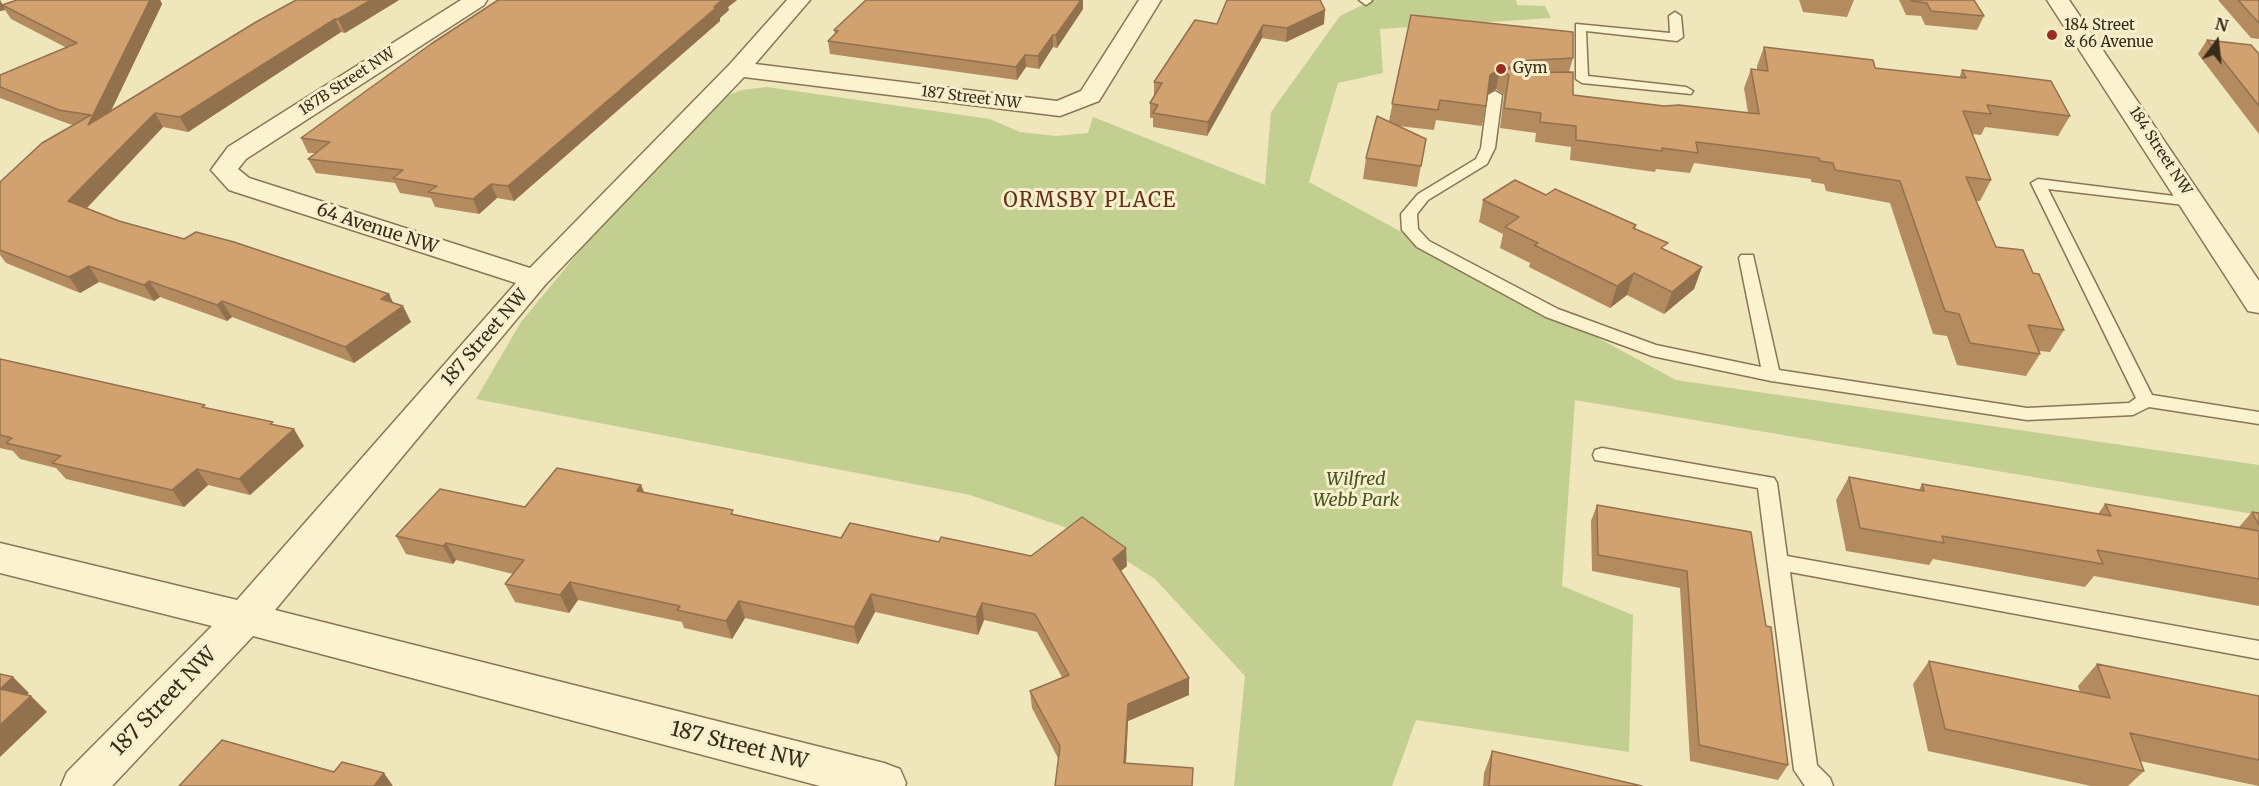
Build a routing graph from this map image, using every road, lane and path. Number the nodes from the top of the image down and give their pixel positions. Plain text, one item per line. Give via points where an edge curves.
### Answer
1 (476, 0) edge
2 (799, 0) edge
3 (1150, 0) edge
4 (2058, 0) edge
5 (1675, 16) dead end
6 (738, 69) junction
7 (1582, 79) junction
8 (1567, 86) edge
9 (1686, 91) dead end
10 (1495, 95) edge
11 (224, 170) joint
12 (2193, 202) junction
13 (1747, 258) dead end
14 (535, 279) junction
15 (2259, 304) edge
16 (1772, 375) junction
17 (2146, 400) junction
18 (2259, 418) edge
19 (1602, 455) dead end
20 (0, 558) edge
21 (1778, 562) junction
22 (245, 618) junction
23 (2259, 650) edge
24 (884, 783) dead end
25 (82, 786) edge
26 (1821, 786) edge

1 - 11 street, 187B Street NW via 237,153
2 - 6 street, 187 Street NW
3 - 6 street, 187 Street NW via 1090,96 1060,109
4 - 12 street, 184 Street NW
5 - 7 lane via 1677,37 1580,27
6 - 14 street, 187 Street NW
7 - 8 lane
7 - 9 lane
10 - 16 lane via 1488,148 1482,161 1423,196 1409,214 1410,231 1423,244 1552,313 1652,350
11 - 14 street, 64 Avenue NW via 238,184
12 - 15 street, 184 Street NW
12 - 17 lane via 2038,183
13 - 16 lane
14 - 22 street, 187 Street NW
16 - 17 lane via 2027,414 2133,409
17 - 18 lane
19 - 21 lane via 1767,483
20 - 22 street, 187 Street NW
21 - 23 lane
21 - 26 lane via 1806,770
22 - 24 street, 187 Street NW
22 - 25 street, 187 Street NW

